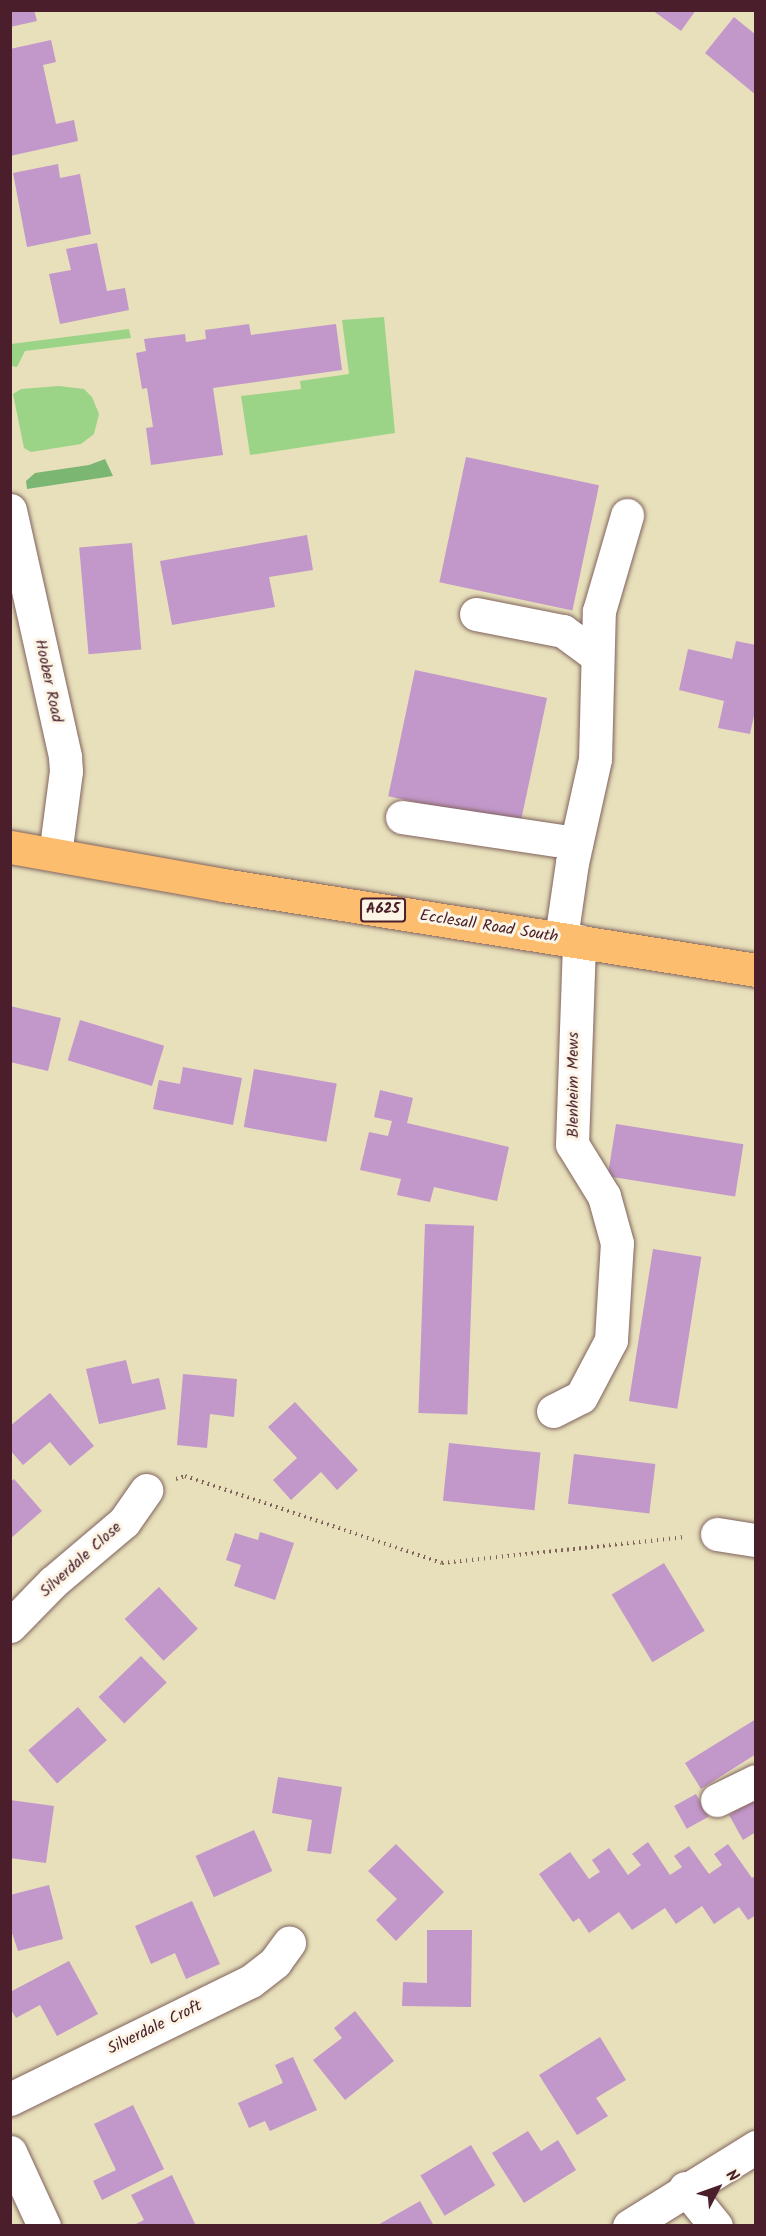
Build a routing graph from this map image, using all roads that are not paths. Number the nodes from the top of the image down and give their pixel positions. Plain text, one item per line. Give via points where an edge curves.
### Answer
1 (10, 510) edge
2 (627, 515) dead end
3 (476, 614) dead end
4 (597, 656) junction
5 (402, 817) dead end
6 (576, 843) junction
7 (10, 847) edge
8 (55, 855) junction
9 (570, 939) junction
10 (756, 970) edge
11 (553, 1411) dead end
12 (146, 1490) road end
13 (717, 1534) road end
14 (756, 1540) edge
15 (10, 1626) edge
16 (756, 1781) edge
17 (717, 1800) dead end
18 (289, 1943) dead end
19 (10, 2099) edge
20 (756, 2146) edge
21 (10, 2152) edge
22 (685, 2188) junction
23 (44, 2226) edge
24 (629, 2226) edge
25 (716, 2226) edge

1 - 8 street, Hoober Road via 65,757
2 - 4 street, Blenheim Mews via 599,611
3 - 4 street via 563,631
4 - 6 street, Blenheim Mews via 595,759
5 - 6 street
6 - 9 street, Blenheim Mews
7 - 8 main road, Ecclesall Road South / A625
8 - 9 main road, Ecclesall Road South / A625
9 - 10 main road, Ecclesall Road South / A625
9 - 11 street, Blenheim Mews via 572,1143 604,1196 617,1243 611,1340 581,1397
12 - 15 street, Silverdale Close via 124,1522 53,1582
13 - 14 street
16 - 17 street
18 - 19 street, Silverdale Croft via 275,1962 251,1981
20 - 22 street
21 - 23 street
22 - 24 street
22 - 25 street

